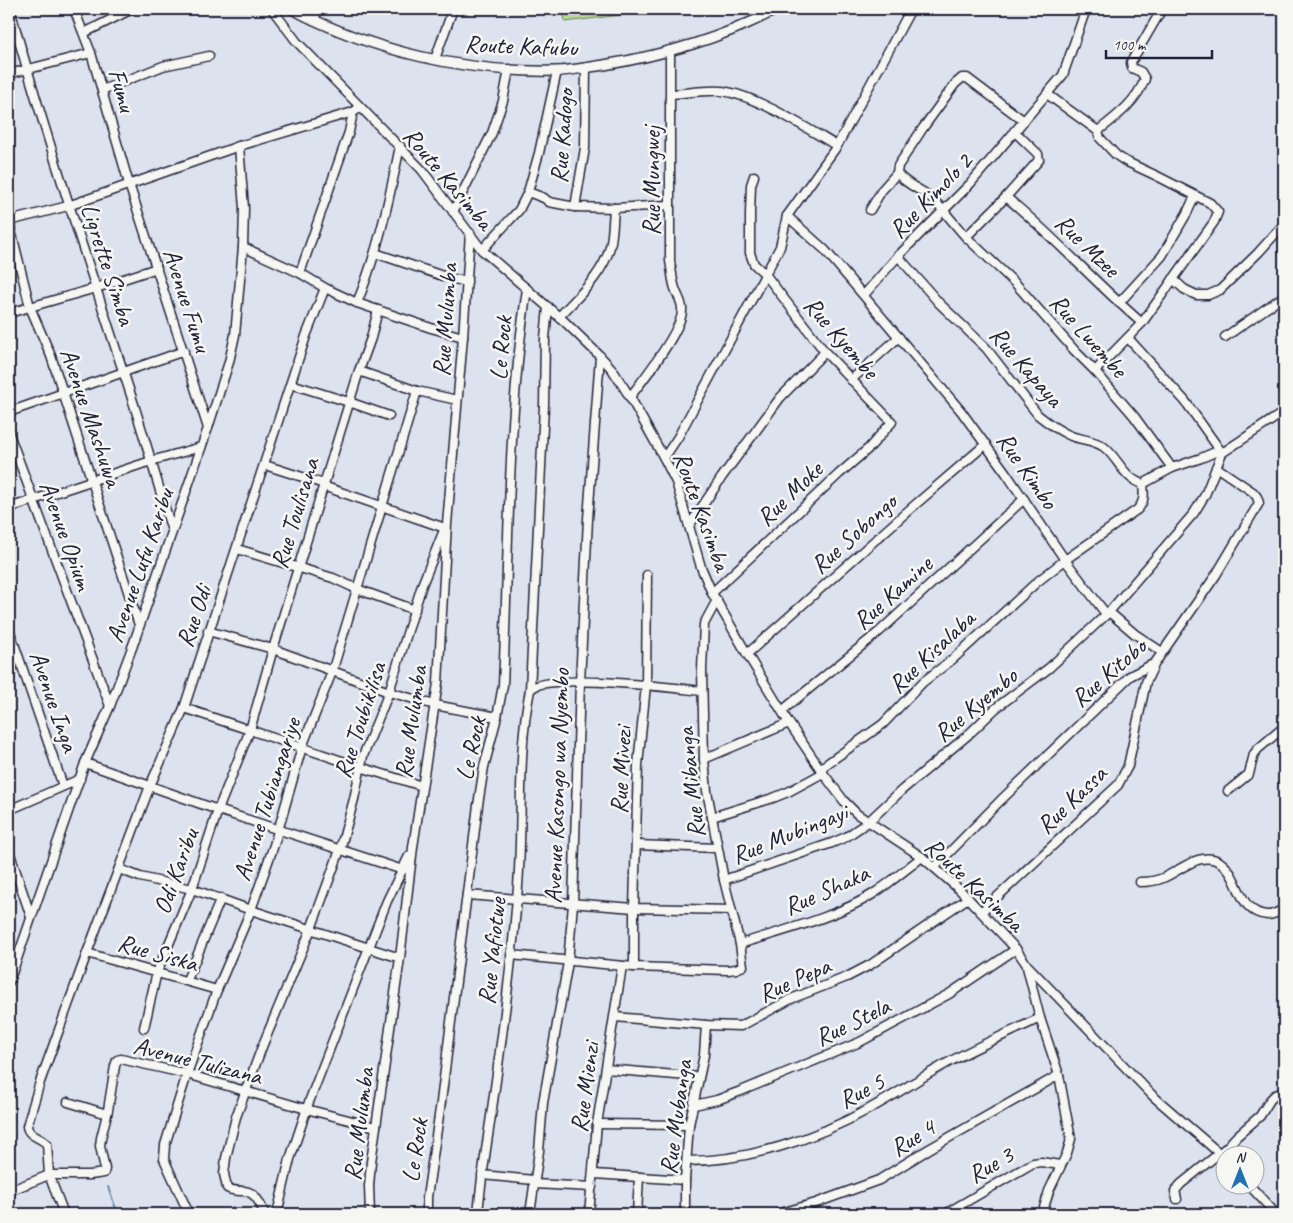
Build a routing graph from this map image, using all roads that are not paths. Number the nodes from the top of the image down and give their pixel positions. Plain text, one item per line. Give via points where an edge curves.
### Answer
1 (10, 9) edge
2 (74, 9) edge
3 (132, 9) edge
4 (272, 9) edge
5 (292, 9) edge
6 (319, 9) edge
7 (454, 9) edge
8 (777, 9) edge
9 (911, 9) edge
10 (1086, 9) edge
11 (1162, 9) edge
12 (768, 11) edge
13 (313, 20) junction
14 (84, 33) junction
15 (670, 50) junction
16 (91, 52) junction
17 (209, 56) dead end
18 (435, 59) junction
19 (586, 68) junction
20 (27, 69) junction
21 (509, 69) junction
22 (557, 71) junction
23 (9, 74) edge
24 (102, 90) junction
25 (671, 94) junction
26 (1047, 94) junction
27 (357, 110) junction
28 (1024, 121) junction
29 (1014, 132) junction
30 (1098, 132) junction
31 (239, 146) junction
32 (400, 146) junction
33 (837, 146) junction
34 (897, 173) junction
35 (754, 176) dead end
36 (129, 184) junction
37 (528, 192) junction
38 (1195, 196) junction
39 (1006, 197) junction
40 (670, 205) junction
41 (68, 206) junction
42 (575, 207) junction
43 (614, 208) junction
44 (870, 210) dead end
45 (945, 211) junction
46 (453, 212) junction
47 (787, 216) junction
48 (9, 221) edge
49 (1284, 224) edge
50 (470, 233) junction
51 (966, 236) junction
52 (243, 247) junction
53 (482, 250) junction
54 (375, 253) junction
55 (898, 256) junction
56 (157, 268) junction
57 (300, 273) junction
58 (765, 274) junction
59 (1173, 279) junction
60 (467, 282) junction
61 (96, 288) junction
62 (325, 288) junction
63 (527, 289) junction
64 (864, 295) junction
65 (1284, 296) edge
66 (356, 303) junction
67 (1119, 303) junction
68 (30, 307) junction
69 (548, 307) junction
70 (378, 310) junction
71 (9, 314) edge
72 (559, 317) junction
73 (1142, 323) junction
74 (464, 337) junction
75 (899, 337) junction
76 (1225, 337) dead end
77 (1128, 338) junction
78 (184, 351) junction
79 (824, 352) junction
80 (600, 356) junction
81 (359, 371) junction
82 (1095, 371) junction
83 (124, 372) junction
84 (851, 380) junction
85 (291, 384) junction
86 (416, 391) junction
87 (64, 394) junction
88 (630, 397) junction
89 (457, 400) junction
90 (349, 402) junction
91 (9, 412) edge
92 (1284, 412) edge
93 (388, 416) dead end
94 (892, 422) joint
95 (208, 428) junction
96 (9, 434) edge
97 (986, 444) junction
98 (201, 447) junction
99 (1221, 451) junction
100 (664, 458) junction
101 (150, 461) junction
102 (265, 465) junction
103 (1216, 467) junction
104 (1172, 468) junction
105 (92, 479) junction
106 (1143, 484) junction
107 (324, 485) junction
108 (1024, 499) junction
109 (33, 500) junction
110 (382, 506) junction
111 (9, 508) edge
112 (446, 526) junction
113 (689, 526) junction
114 (172, 531) junction
115 (237, 549) junction
116 (1065, 560) junction
117 (298, 568) junction
118 (647, 574) dead end
119 (357, 589) junction
120 (715, 596) junction
121 (415, 610) junction
122 (1107, 613) junction
123 (139, 625) junction
124 (9, 629) edge
125 (208, 631) junction
126 (273, 649) junction
127 (1162, 652) junction
128 (747, 654) junction
129 (1155, 663) junction
130 (332, 672) junction
131 (580, 682) junction
132 (646, 685) junction
133 (530, 690) junction
134 (702, 691) junction
135 (389, 692) junction
136 (434, 705) junction
137 (110, 706) junction
138 (184, 708) junction
139 (783, 710) junction
140 (498, 717) junction
141 (790, 723) junction
142 (1284, 727) edge
143 (250, 730) junction
144 (302, 747) junction
145 (704, 758) junction
146 (85, 763) junction
147 (360, 768) junction
148 (822, 771) junction
149 (80, 779) junction
150 (63, 786) junction
151 (150, 786) junction
152 (422, 786) junction
153 (1228, 791) dead end
154 (9, 810) edge
155 (218, 810) junction
156 (712, 817) junction
157 (868, 822) junction
158 (279, 828) junction
159 (636, 845) junction
160 (413, 847) junction
161 (718, 848) junction
162 (340, 850) junction
163 (9, 851) edge
164 (922, 857) junction
165 (935, 867) junction
166 (119, 869) junction
167 (403, 870) junction
168 (724, 880) junction
169 (1140, 882) dead end
170 (192, 889) junction
171 (467, 895) junction
172 (221, 898) junction
173 (517, 898) junction
174 (968, 898) junction
175 (573, 904) junction
176 (634, 908) junction
177 (1284, 908) edge
178 (251, 910) junction
179 (731, 910) junction
180 (981, 912) junction
181 (31, 917) junction
182 (312, 929) junction
183 (740, 944) junction
184 (1016, 949) junction
185 (369, 950) junction
186 (87, 953) junction
187 (511, 955) junction
188 (400, 958) junction
189 (568, 962) junction
190 (1027, 965) junction
191 (622, 966) junction
192 (634, 967) junction
193 (157, 972) junction
194 (187, 980) junction
195 (9, 982) edge
196 (217, 990) junction
197 (615, 1017) junction
198 (1040, 1018) junction
199 (706, 1026) junction
200 (144, 1028) dead end
201 (606, 1069) junction
202 (187, 1074) junction
203 (1059, 1075) junction
204 (699, 1077) junction
205 (245, 1092) junction
206 (1284, 1092) edge
207 (68, 1102) dead end
208 (694, 1105) junction
209 (306, 1109) junction
210 (107, 1114) junction
211 (597, 1124) junction
212 (689, 1125) junction
213 (376, 1127) junction
214 (1228, 1146) edge
215 (1216, 1150) edge
216 (1216, 1156) edge
217 (687, 1161) junction
218 (1060, 1165) junction
219 (594, 1174) junction
220 (49, 1175) junction
221 (482, 1175) junction
222 (639, 1177) junction
223 (685, 1180) junction
224 (534, 1182) junction
225 (592, 1187) junction
226 (9, 1191) edge
227 (1259, 1196) edge
228 (1177, 1199) dead end
229 (64, 1214) edge
230 (189, 1214) edge
231 (265, 1214) edge
232 (277, 1214) edge
233 (370, 1214) edge
234 (426, 1214) edge
235 (478, 1214) edge
236 (530, 1214) edge
237 (589, 1214) edge
238 (637, 1214) edge
239 (685, 1214) edge
240 (777, 1214) edge
241 (944, 1214) edge
242 (1042, 1214) edge
243 (1276, 1214) edge

1 - 20 street, Ligrette Simba
2 - 14 street, Fumu
3 - 14 street
4 - 27 street, Route Kasimba
5 - 13 main road, Route Kafubu
6 - 13 street
7 - 18 street
8 - 12 main road, Route Kafubu
9 - 33 street
10 - 26 street, Rue Kimolo 2 via 1066,69
11 - 30 street via 1131,62 1132,68 1144,75 1142,87 1131,103
12 - 15 main road, Route Kafubu via 705,40
13 - 18 main road, Route Kafubu
14 - 16 street, Fumu
15 - 19 main road, Route Kafubu
15 - 25 street, Rue Mungwej
16 - 20 street
16 - 24 street, Fumu
17 - 24 street via 164,66
18 - 21 main road, Route Kafubu
19 - 22 main road, Route Kafubu
19 - 42 street, Rue Kadogo via 585,148
20 - 23 street
20 - 41 street, Ligrette Simba
21 - 22 main road, Route Kafubu
21 - 46 street via 503,101 492,132
22 - 37 street via 540,153
24 - 36 street, Fumu
25 - 33 street via 721,91 739,94
25 - 40 street, Rue Mungwej
26 - 28 street, Rue Kimolo 2
26 - 30 street
27 - 31 street
27 - 32 street, Route Kasimba
27 - 57 street
28 - 29 street, Rue Kimolo 2
28 - 34 street via 967,78 962,78 923,128 898,166
29 - 39 street via 1038,154 1039,160
29 - 45 street, Rue Kimolo 2
30 - 38 street via 1100,138 1125,162
31 - 36 street
31 - 52 street, Avenue Lufu Karibu via 244,208
32 - 46 street, Route Kasimba
32 - 54 street
33 - 47 street
34 - 44 street
34 - 45 street, Rue Lwembe
35 - 58 street, Rue Kyembe via 751,185 750,253 754,264
36 - 41 street
36 - 56 street, Avenue Fumu
37 - 42 street via 549,202
37 - 53 street via 519,210
38 - 59 street via 1216,209 1218,215
38 - 67 street via 1162,256
39 - 51 street
39 - 67 street, Rue Mzee
40 - 43 street
40 - 88 street, Rue Mungwej via 670,261 682,319
41 - 48 street
41 - 61 street, Ligrette Simba
42 - 43 street
43 - 72 street via 610,247 604,264
45 - 51 street, Rue Lwembe
45 - 55 street, Rue Kimolo 2
46 - 50 street, Route Kasimba
47 - 58 street via 780,248
47 - 64 street, Rue Kimbo via 825,250
48 - 68 street, Avenue Mashuwa
49 - 59 street via 1220,290 1196,295
50 - 53 street, Route Kasimba
50 - 60 street, Rue Mulumba
51 - 82 street, Rue Lwembe via 1016,284
52 - 57 street
52 - 95 street, Avenue Lufu Karibu via 235,334
53 - 63 street, Route Kasimba
54 - 60 street
54 - 66 street
55 - 64 street, Rue Kimolo 2
55 - 106 street, Rue Kapaya via 986,348 1038,415 1069,435 1099,444 1129,477
56 - 61 street
56 - 78 street, Avenue Fumu
57 - 62 street
58 - 79 street, Rue Kyembe
58 - 100 street
59 - 73 street
60 - 74 street, Rue Mulumba
61 - 68 street
61 - 83 street, Ligrette Simba
62 - 66 street
62 - 85 street, Rue Odi
63 - 69 street, Route Kasimba
63 - 140 street, Le Rock via 510,455 503,685
64 - 75 street, Rue Kimbo
65 - 76 street
66 - 70 street
67 - 73 street, Rue Mzee
68 - 71 street
68 - 87 street, Avenue Mashuwa
69 - 72 street, Route Kasimba
69 - 133 street, Rue Yafiotwe
70 - 74 street
70 - 81 street, Rue Toulisana
72 - 80 street, Route Kasimba
73 - 77 street
74 - 89 street, Rue Mulumba
75 - 84 street
75 - 97 street, Rue Kimbo
77 - 82 street
77 - 99 street via 1185,401
78 - 83 street
78 - 95 street, Avenue Fumu
79 - 84 street, Rue Kyembe
79 - 113 street via 780,398
80 - 88 street, Route Kasimba
80 - 131 street, Avenue Kasongo wa Nyembo
81 - 86 street
81 - 90 street, Rue Toulisana
82 - 104 street, Rue Lwembe via 1134,416
83 - 87 street
83 - 101 street, Ligrette Simba
84 - 94 street, Rue Kyembe
85 - 90 street
85 - 102 street, Rue Odi
86 - 89 street
86 - 110 street, Avenue Tubiangariye
87 - 91 street
87 - 105 street, Avenue Mashuwa
88 - 100 street, Route Kasimba
89 - 112 street, Rue Mulumba
90 - 93 street
90 - 107 street, Rue Toulisana
92 - 99 street
94 - 120 street, Rue Moke
95 - 98 street, Avenue Lufu Karibu
96 - 109 street, Avenue Opium
97 - 108 street, Rue Kimbo
97 - 128 street, Rue Sobongo
98 - 101 street
98 - 114 street, Avenue Lufu Karibu
99 - 103 street
99 - 104 street
100 - 113 street, Route Kasimba via 676,482
101 - 105 street
101 - 114 street, Ligrette Simba
102 - 107 street
102 - 115 street, Rue Odi
103 - 122 street via 1194,513
103 - 127 street, Rue Kitobo via 1253,492 1258,503 1211,582
104 - 106 street
105 - 109 street
105 - 123 street, Avenue Mashuwa
106 - 116 street, Rue Kisalaba via 1143,504
107 - 110 street
107 - 117 street, Rue Toulisana
108 - 116 street, Rue Kimbo
108 - 139 street, Rue Kamine via 880,631
109 - 111 street
109 - 137 street, Avenue Opium
110 - 112 street
110 - 119 street, Avenue Tubiangariye
112 - 121 street, Rue Toubikilisa
112 - 136 street, Rue Mulumba via 438,683
113 - 120 street, Route Kasimba
114 - 123 street, Avenue Lufu Karibu
115 - 117 street
115 - 125 street, Rue Odi
116 - 122 street, Rue Kimbo
116 - 148 street, Rue Kisalaba via 923,682 883,724
117 - 119 street
117 - 126 street, Rue Toulisana
118 - 132 street, Rue Mivezi
119 - 121 street
119 - 130 street, Avenue Tubiangariye
120 - 128 street, Route Kasimba
120 - 134 street, Rue Mibanga via 704,624
121 - 135 street, Rue Toubikilisa
122 - 127 street, Rue Kimbo
122 - 157 street, Rue Kyembo via 1049,668 996,708
123 - 137 street, Avenue Lufu Karibu
124 - 150 street, Avenue Inga
125 - 126 street
125 - 138 street, Rue Odi
126 - 130 street
126 - 143 street, Rue Toulisana
127 - 129 street, Rue Kitobo
128 - 139 street, Route Kasimba
129 - 165 street, Rue Kitobo via 1130,676
129 - 180 street, Rue Kassa via 1146,682 1128,766 1118,785
130 - 135 street
130 - 144 street, Avenue Tubiangariye
131 - 132 street
131 - 133 street via 537,684
131 - 175 street, Avenue Kasongo wa Nyembo
132 - 134 street
132 - 159 street, Rue Mivezi via 638,765
133 - 173 street, Rue Yafiotwe via 523,750
134 - 145 street, Rue Mibanga
135 - 136 street
135 - 147 street, Rue Toubikilisa
136 - 140 street
136 - 152 street, Rue Mulumba
137 - 146 street, Avenue Lufu Karibu
138 - 143 street
138 - 151 street, Rue Odi
139 - 141 street, Route Kasimba
140 - 171 street, Le Rock via 484,767
141 - 145 street
141 - 148 street, Route Kasimba
142 - 153 street via 1254,754 1249,774
143 - 144 street
143 - 155 street, Odi Karibu
144 - 147 street
144 - 158 street, Avenue Tubiangariye
145 - 156 street, Rue Mibanga
146 - 149 street, Avenue Lufu Karibu
146 - 151 street
147 - 152 street
147 - 162 street, Rue Toubikilisa
148 - 156 street, Rue Kisalaba via 788,792
148 - 157 street, Route Kasimba via 844,801
149 - 150 street
149 - 181 street, Avenue Lufu Karibu
150 - 154 street
151 - 155 street
151 - 166 street, Rue Odi
152 - 160 street, Rue Mulumba
155 - 158 street
155 - 170 street, Odi Karibu
156 - 161 street, Rue Mibanga
157 - 164 street, Route Kasimba
157 - 168 street, Rue Mubingayi via 832,843
158 - 162 street
158 - 178 street, Avenue Tubiangariye
159 - 161 street
159 - 176 street, Rue Mivezi
160 - 167 street
160 - 188 street, Rue Mulumba
161 - 168 street, Rue Mibanga
162 - 167 street
162 - 182 street, Rue Toubikilisa
163 - 181 street
164 - 165 street, Route Kasimba
164 - 183 street, Rue Shaka via 872,894 847,907
165 - 174 street, Route Kasimba
166 - 170 street
166 - 186 street, Rue Odi
167 - 185 street via 387,901
168 - 179 street, Rue Mibanga
169 - 177 street via 1165,878 1188,864 1209,859 1226,867 1252,910 1269,915
170 - 172 street
170 - 193 street, Odi Karibu
171 - 173 street
171 - 234 street, Le Rock
172 - 178 street
172 - 194 street
173 - 175 street
173 - 187 street, Rue Yafiotwe
174 - 180 street, Route Kasimba
174 - 199 street, Rue Pepa via 870,965 847,977 791,999 741,1026
175 - 176 street
175 - 189 street, Avenue Kasongo wa Nyembo
176 - 179 street
176 - 192 street, Rue Mivezi
178 - 182 street
178 - 196 street, Avenue Tubiangariye
179 - 183 street, Rue Mibanga
180 - 184 street, Route Kasimba
181 - 195 street, Avenue Lufu Karibu
182 - 185 street
182 - 205 street, Rue Toubikilisa
183 - 192 street, Rue Mibanga via 744,962 741,968
184 - 190 street, Route Kasimba
184 - 208 street, Rue Stela via 949,994 860,1042 741,1091
185 - 188 street
185 - 209 street
186 - 193 street, Rue Siska
186 - 220 street, Rue Odi via 40,1082 28,1126 31,1135 40,1137 47,1144
187 - 189 street
187 - 221 street, Rue Yafiotwe
188 - 213 street, Rue Mulumba
189 - 191 street
189 - 224 street, Avenue Kasongo wa Nyembo via 543,1102
190 - 198 street, Route Kasimba
190 - 215 street, Route Kasimba via 1155,1099
191 - 192 street
191 - 197 street, Rue Mienzi
193 - 194 street, Rue Siska
193 - 200 street, Odi Karibu
194 - 196 street, Rue Siska
196 - 202 street, Avenue Tubiangariye
197 - 199 street, Rue Pepa
197 - 201 street, Rue Mienzi
198 - 203 street, Route Kasimba
198 - 217 street, Rue 5 via 950,1061 841,1124 774,1149 726,1160
199 - 204 street, Rue Mubanga
201 - 204 street
201 - 211 street, Rue Mienzi
202 - 205 street, Avenue Tulizana
202 - 210 street, Avenue Tulizana via 117,1060
202 - 230 street, Avenue Tubiangariye via 165,1145 164,1159
203 - 218 street, Route Kasimba via 1071,1139
203 - 240 street, Rue 4 via 880,1180
204 - 208 street, Rue Mubanga
205 - 209 street, Avenue Tulizana
205 - 231 street, Rue Toubikilisa via 226,1158 225,1182 233,1191 247,1191 255,1196
206 - 214 street via 1275,1095 1260,1116
207 - 210 street
208 - 212 street, Rue Mubanga
209 - 213 street, Avenue Tulizana
209 - 232 street
210 - 220 street, Avenue Tulizana via 100,1146 104,1173
211 - 212 street
211 - 219 street, Rue Mienzi
212 - 217 street, Rue Mubanga
213 - 233 street, Rue Mulumba via 369,1186
216 - 228 street via 1177,1188
217 - 223 street, Rue Mubanga
218 - 241 street, Rue 3 via 1033,1163
218 - 242 street, Route Kasimba
219 - 222 street
219 - 225 street, Rue Mienzi
220 - 226 street
220 - 229 street
221 - 224 street
221 - 235 street, Rue Yafiotwe
222 - 223 street
222 - 238 street
223 - 239 street, Rue Mubanga
224 - 225 street
224 - 236 street, Avenue Kasongo wa Nyembo
225 - 237 street, Rue Mienzi
227 - 243 street

